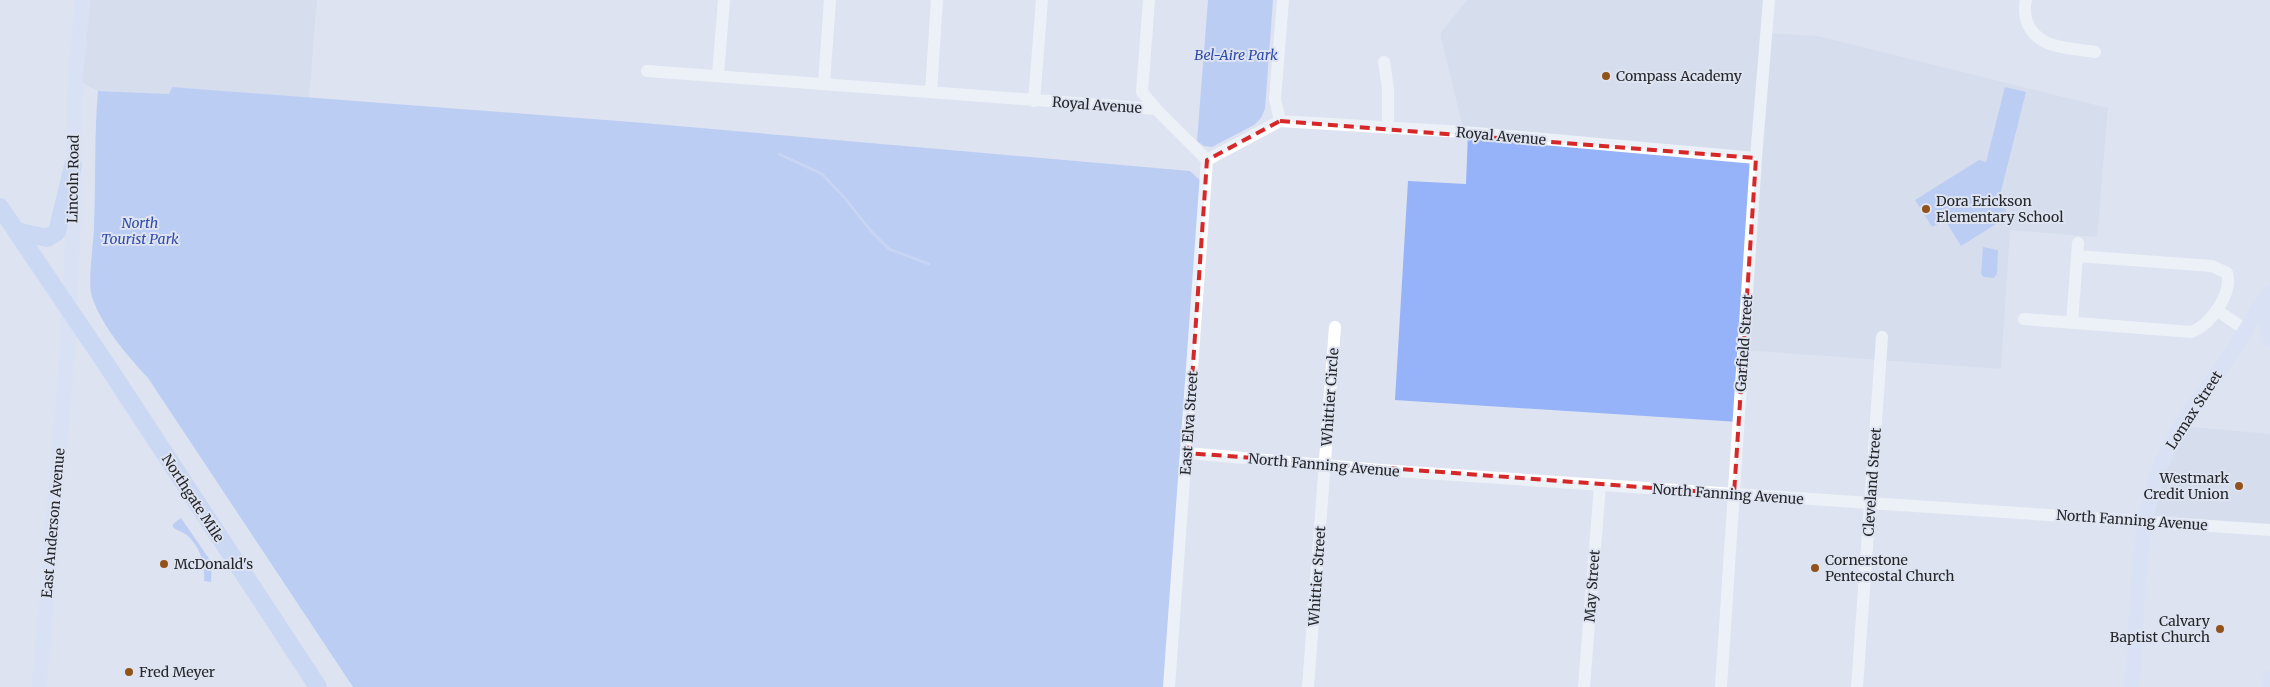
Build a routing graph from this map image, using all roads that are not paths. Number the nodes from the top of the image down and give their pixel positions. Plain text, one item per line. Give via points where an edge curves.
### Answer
1 (83, 0) edge
2 (724, 0) edge
3 (830, 0) edge
4 (937, 0) edge
5 (1042, 0) edge
6 (1149, 0) edge
7 (1283, 0) edge
8 (1769, 0) edge
9 (2026, 0) edge
10 (2095, 52) dead end
11 (1384, 62) dead end
12 (647, 71) dead end
13 (718, 75) junction
14 (824, 84) junction
15 (931, 92) junction
16 (1034, 101) junction
17 (1156, 109) junction
18 (1280, 121) junction
19 (1388, 128) junction
20 (1756, 158) junction
21 (1207, 160) junction
22 (73, 166) junction
23 (0, 207) edge
24 (16, 231) junction
25 (2270, 293) edge
26 (69, 309) junction
27 (2218, 311) junction
28 (2024, 319) dead end
29 (2072, 323) junction
30 (1335, 327) dead end
31 (2246, 330) junction
32 (1882, 337) dead end
33 (2270, 339) edge
34 (67, 359) joint
35 (1187, 453) junction
36 (1325, 466) junction
37 (1600, 485) junction
38 (1734, 494) junction
39 (1870, 503) junction
40 (2146, 520) junction
41 (2270, 530) edge
42 (2270, 678) edge
43 (39, 687) edge
44 (318, 687) edge
45 (1169, 687) edge
46 (1308, 687) edge
47 (1584, 687) edge
48 (1721, 687) edge
49 (1857, 687) edge
50 (2132, 687) edge
51 (2269, 687) edge

1 - 22 main road, Lincoln Road via 75,79
2 - 13 street
3 - 14 street
4 - 15 street
5 - 16 street
6 - 17 street via 1142,92
7 - 18 street via 1275,99
8 - 20 street, Garfield Street
9 - 10 street via 2028,27 2038,39
11 - 19 street
12 - 13 street, Royal Avenue
13 - 14 street, Royal Avenue
14 - 15 street, Royal Avenue
15 - 16 street, Royal Avenue
16 - 17 street, Royal Avenue
17 - 21 street, Royal Avenue
18 - 19 street, Royal Avenue
18 - 21 street
19 - 20 street, Royal Avenue
20 - 38 street, Garfield Street
21 - 35 street, East Elva Street
22 - 24 highway via 57,232 47,238
22 - 26 main road, Lincoln Road
23 - 24 highway, Northgate Mile
24 - 26 highway, Northgate Mile
25 - 31 main road, Lomax Street
25 - 33 main road via 2267,326
26 - 34 main road, Lincoln Road
26 - 44 highway, Northgate Mile
27 - 29 street via 2204,326 2192,332
27 - 29 street via 2228,277 2220,268 2077,250
27 - 31 street
28 - 29 street
30 - 36 street, Whittier Circle
31 - 40 main road, Lomax Street via 2171,442 2161,464
32 - 39 street, Cleveland Street
34 - 43 main road, East Anderson Avenue
35 - 36 street, North Fanning Avenue
35 - 45 street, East Elva Street
36 - 37 street, North Fanning Avenue
36 - 46 street, Whittier Street
37 - 38 street, North Fanning Avenue
37 - 47 street, May Street
38 - 39 street, North Fanning Avenue
38 - 48 street, Garfield Street
39 - 40 street, North Fanning Avenue
39 - 49 street, Cleveland Street
40 - 41 street, North Fanning Avenue
40 - 50 main road, Lomax Street
42 - 51 main road

